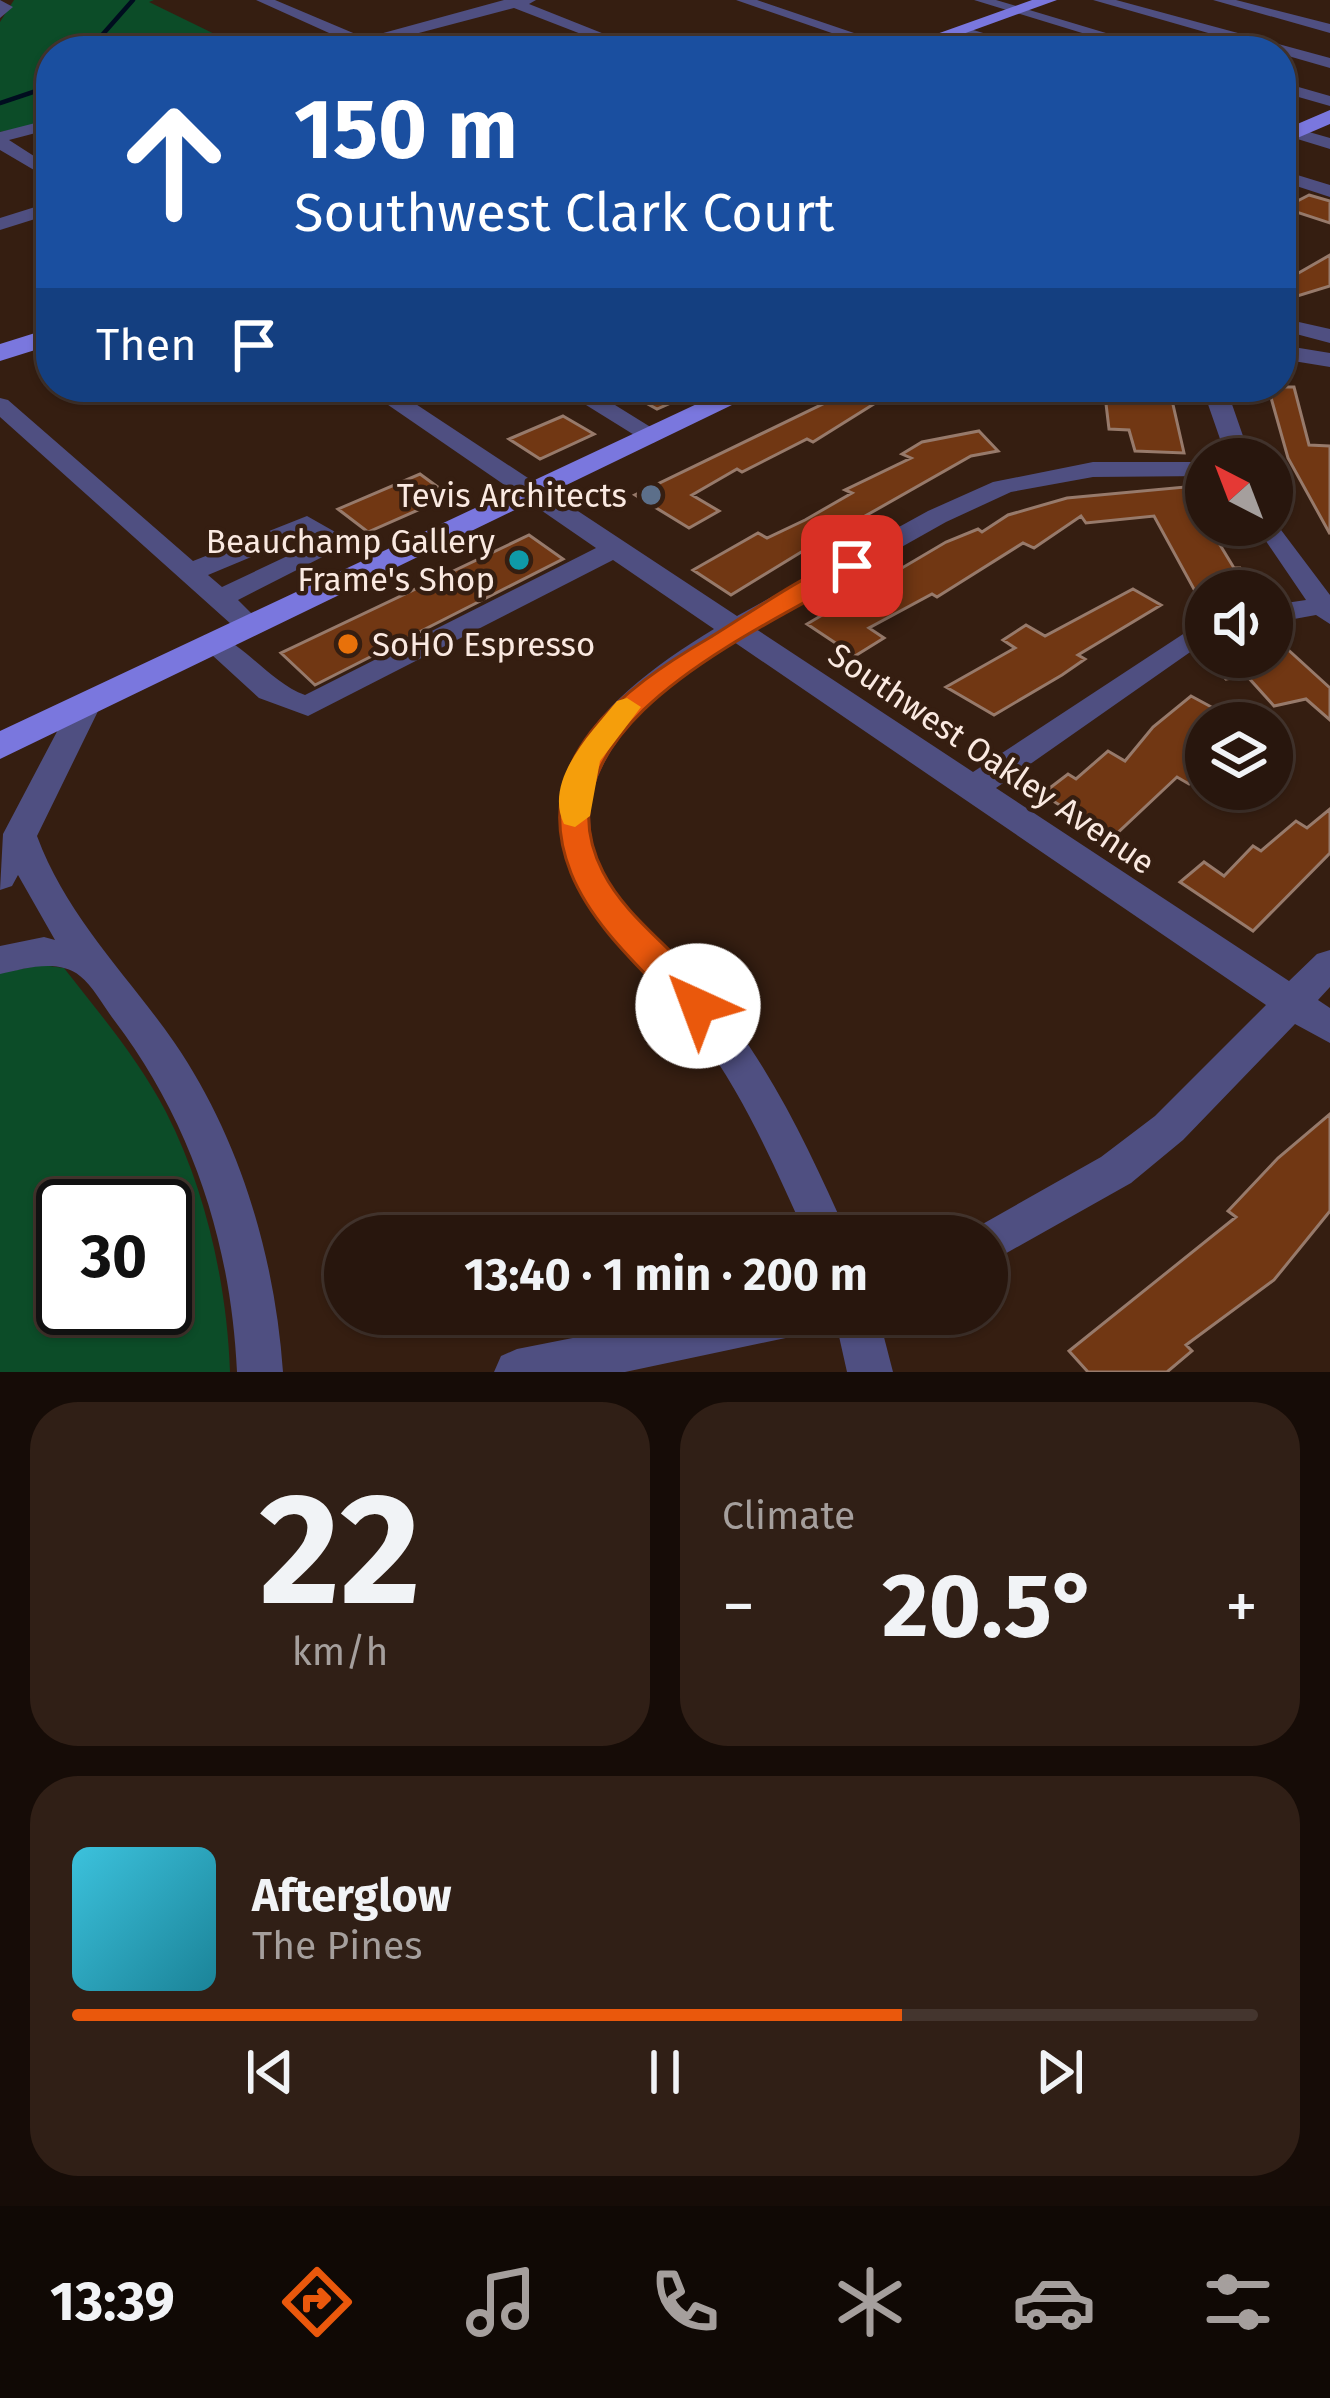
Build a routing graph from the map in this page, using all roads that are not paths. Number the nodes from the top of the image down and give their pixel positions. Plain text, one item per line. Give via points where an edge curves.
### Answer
1 (0, 0) edge
2 (263, 0) edge
3 (743, 0) edge
4 (981, 0) edge
5 (1049, 0) edge
6 (1100, 0) edge
7 (1220, 0) edge
8 (516, 1) edge
9 (1018, 10) junction
10 (0, 14) edge
11 (1330, 28) edge
12 (960, 30) junction
13 (347, 36) edge
14 (388, 36) edge
15 (603, 36) edge
16 (852, 36) edge
17 (942, 36) edge
18 (979, 36) edge
19 (1107, 36) edge
20 (1231, 36) edge
21 (1296, 54) edge
22 (1330, 63) edge
23 (1296, 91) edge
24 (1330, 101) edge
25 (1330, 116) edge
26 (36, 128) edge
27 (1296, 130) edge
28 (1296, 136) edge
29 (0, 139) edge
30 (1330, 144) edge
31 (36, 164) edge
32 (1296, 180) edge
33 (1330, 191) edge
34 (36, 213) edge
35 (0, 224) edge
36 (36, 341) edge
37 (0, 353) edge
38 (1296, 354) edge
39 (1330, 360) edge
40 (397, 402) edge
41 (595, 402) edge
42 (724, 402) edge
43 (1219, 402) edge
44 (0, 405) edge
45 (653, 436) junction
46 (1232, 438) edge
47 (1185, 469) edge
48 (536, 493) junction
49 (331, 537) junction
50 (1282, 546) edge
51 (617, 548) junction
52 (374, 569) junction
53 (189, 573) junction
54 (218, 598) junction
55 (1326, 610) edge
56 (1293, 612) edge
57 (251, 628) junction
58 (737, 630) junction
59 (1185, 642) edge
60 (214, 644) junction
61 (86, 705) junction
62 (0, 746) edge
63 (973, 788) junction
64 (20, 834) junction
65 (0, 877) edge
66 (0, 960) edge
67 (94, 964) junction
68 (1330, 964) edge
69 (1290, 1002) junction
70 (1330, 1028) edge
71 (817, 1215) edge
72 (1008, 1232) edge
73 (698, 1335) edge
74 (861, 1335) edge
75 (260, 1372) edge
76 (517, 1372) edge
77 (870, 1372) edge

1 - 10 street
2 - 13 street
3 - 16 street
4 - 9 street
5 - 9 main road
6 - 20 street
7 - 11 street
8 - 14 street
8 - 15 street
9 - 12 main road
9 - 19 street
12 - 17 main road
12 - 18 street
21 - 22 street
23 - 24 street
25 - 27 main road
26 - 29 street
28 - 30 street
29 - 31 street
32 - 33 street
34 - 35 street
36 - 37 main road
38 - 39 street
40 - 48 street, Southwest Oakley Avenue
41 - 45 street
42 - 45 main road
43 - 46 street
44 - 53 street
45 - 48 main road
47 - 58 street via 1075,470 1002,487
48 - 51 street, Southwest Oakley Avenue
48 - 52 main road
49 - 52 street
49 - 53 street via 307,524
49 - 54 street via 326,548
50 - 55 street
51 - 58 street, Southwest Oakley Avenue
51 - 60 street via 308,706 247,674
52 - 57 main road
53 - 54 street
54 - 57 street
55 - 56 street
57 - 60 main road
58 - 63 street, Southwest Oakley Avenue
58 - 71 street via 659,679 603,733 579,778 577,842 601,900 698,1006 749,1076
59 - 63 street
60 - 61 main road
61 - 62 main road
61 - 64 street
63 - 69 street, Southwest Oakley Avenue
64 - 65 street
64 - 67 street via 40,889
66 - 67 street via 44,951
67 - 75 street via 162,1055 202,1127 233,1210
68 - 69 street
69 - 70 street, Southwest Oakley Avenue
69 - 72 street via 1169,1128 1116,1171
73 - 76 street
74 - 77 street

